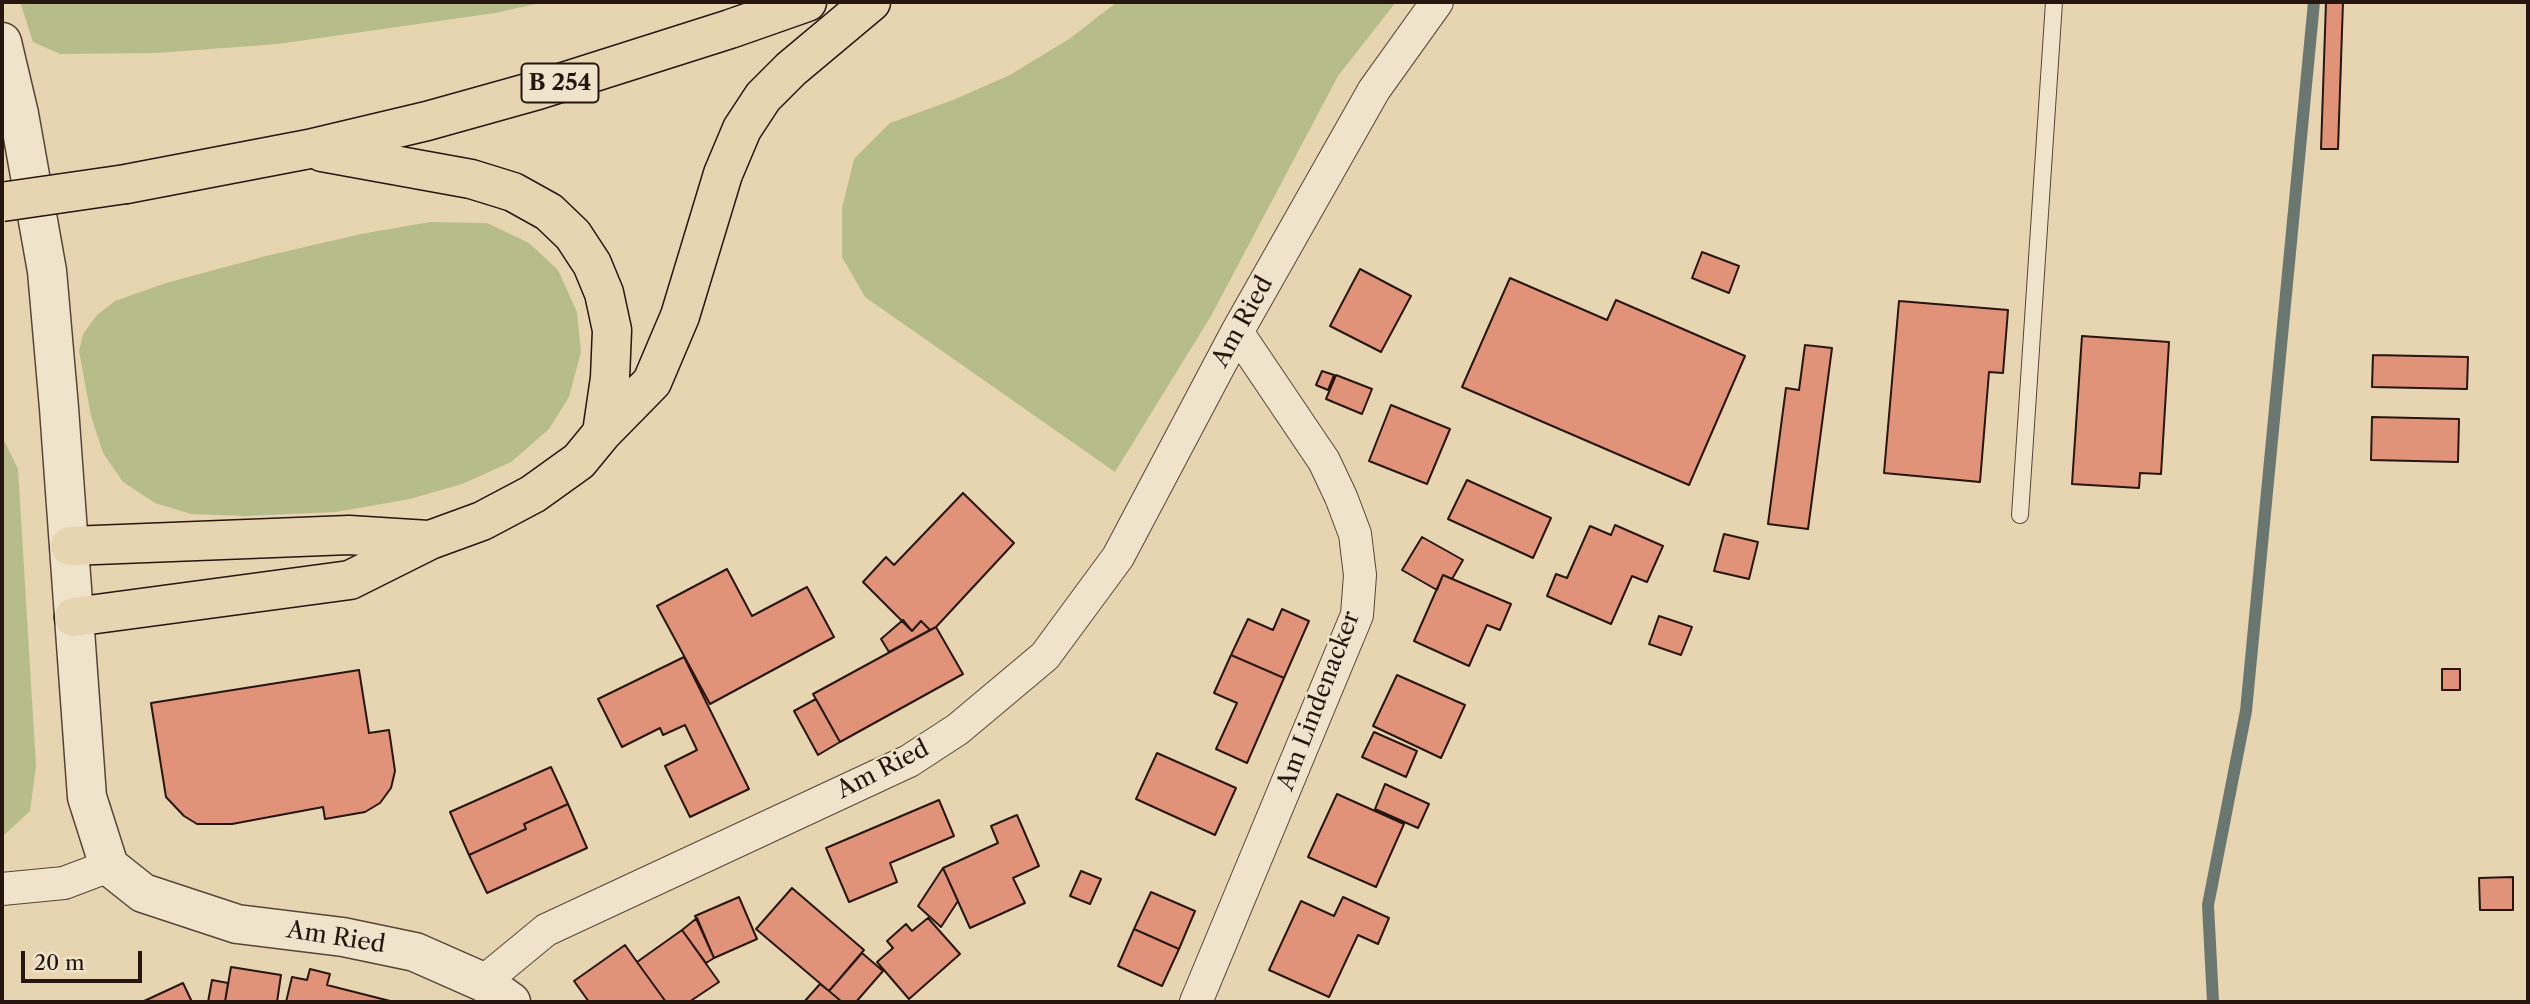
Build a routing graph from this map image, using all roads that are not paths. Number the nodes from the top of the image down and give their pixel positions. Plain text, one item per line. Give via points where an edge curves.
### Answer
1 (807, 2) edge
2 (871, 2) edge
3 (1437, 2) edge
4 (2054, 2) edge
5 (2, 42) edge
6 (309, 149) junction
7 (2, 202) edge
8 (1237, 332) junction
9 (602, 433) junction
10 (2020, 515) dead end
11 (430, 540) junction
12 (69, 546) junction
13 (74, 617) junction
14 (109, 866) junction
15 (2, 888) edge
16 (497, 992) edge
17 (1196, 1002) edge

1 - 6 highway, B 254 via 538,90
2 - 9 highway via 782,78 742,129 723,174 680,316 652,382
3 - 8 street, Am Ried via 1374,90
4 - 10 lane
5 - 12 street via 47,271
6 - 7 highway, B 254, bridge
6 - 9 highway via 471,178 513,191 549,212 573,235 604,293 612,330
8 - 16 street, Am Ried via 1118,557 1045,656 958,729 909,761 546,930
8 - 17 street, Am Lindenacker via 1324,461 1354,534 1360,575 1357,615
9 - 11 highway via 579,461 533,494 482,521
11 - 12 highway via 349,535
11 - 13 highway via 350,580
12 - 13 street
13 - 14 street via 87,797
14 - 15 street via 64,883
14 - 16 street, Am Ried via 143,893 237,924 415,951

